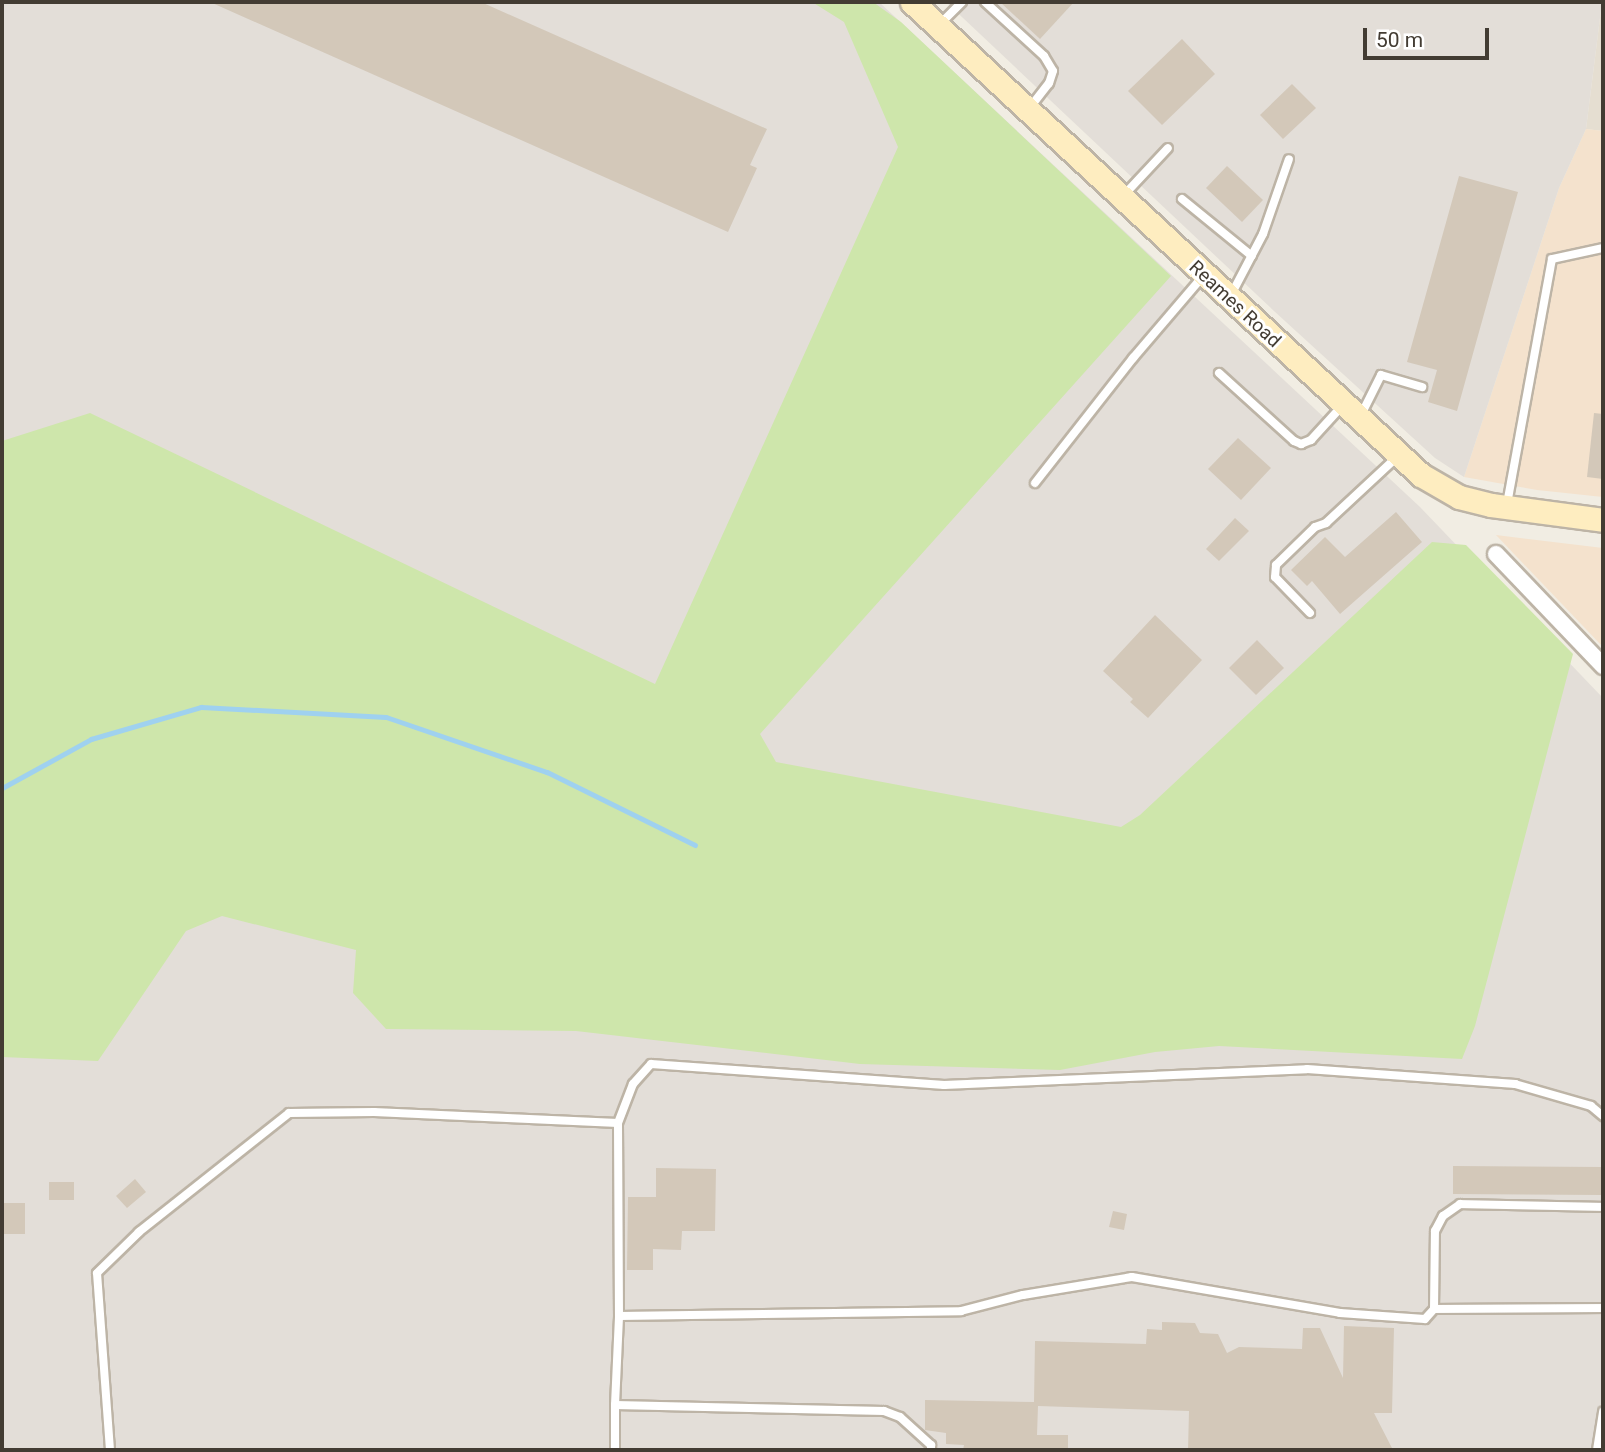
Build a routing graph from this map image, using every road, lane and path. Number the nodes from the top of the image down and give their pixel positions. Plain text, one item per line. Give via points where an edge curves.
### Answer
1 (912, 2) edge
2 (962, 2) edge
3 (985, 2) edge
4 (937, 26) junction
5 (1028, 110) junction
6 (1168, 148) dead end
7 (1289, 159) dead end
8 (1122, 198) junction
9 (1182, 198) dead end
10 (1603, 248) edge
11 (1251, 256) junction
12 (1204, 275) junction
13 (1229, 298) junction
14 (1219, 373) dead end
15 (1422, 387) dead end
16 (1351, 412) junction
17 (1398, 456) junction
18 (1035, 483) dead end
19 (1506, 507) junction
20 (1603, 520) edge
21 (1496, 554) dead end
22 (1310, 613) dead end
23 (1603, 666) edge
24 (1603, 1116) edge
25 (618, 1123) junction
26 (1603, 1207) edge
27 (1434, 1308) junction
28 (1603, 1308) edge
29 (619, 1316) junction
30 (615, 1405) junction
31 (1603, 1411) edge
32 (110, 1450) edge
33 (615, 1450) edge
34 (931, 1450) edge
35 (1597, 1450) edge

1 - 4 main road, Reames Road
2 - 4 lane
3 - 5 lane via 1044,56 1053,71
4 - 5 main road, Reames Road
5 - 8 main road, Reames Road
6 - 8 lane
7 - 11 lane via 1264,234
8 - 12 main road, Reames Road
9 - 11 lane
10 - 19 lane via 1552,259
11 - 13 lane
12 - 13 main road, Reames Road
12 - 18 lane
13 - 16 main road, Reames Road
14 - 16 lane via 1294,442 1311,440
15 - 16 lane via 1381,374
16 - 17 main road, Reames Road
17 - 19 main road, Reames Road via 1459,497
17 - 22 lane via 1276,565 1275,577
19 - 20 main road, Reames Road
21 - 23 street
24 - 25 lane via 1591,1106 1515,1084 1307,1069 944,1085 651,1064 633,1084
25 - 29 lane
25 - 32 lane via 374,1112 289,1113 139,1231 97,1273
26 - 27 lane via 1460,1204 1443,1216 1435,1231
27 - 28 lane
27 - 29 lane via 1425,1319 1340,1313 1132,1277 1023,1295 961,1311
29 - 30 lane
30 - 33 lane
30 - 34 lane via 884,1411 900,1417
31 - 35 lane

